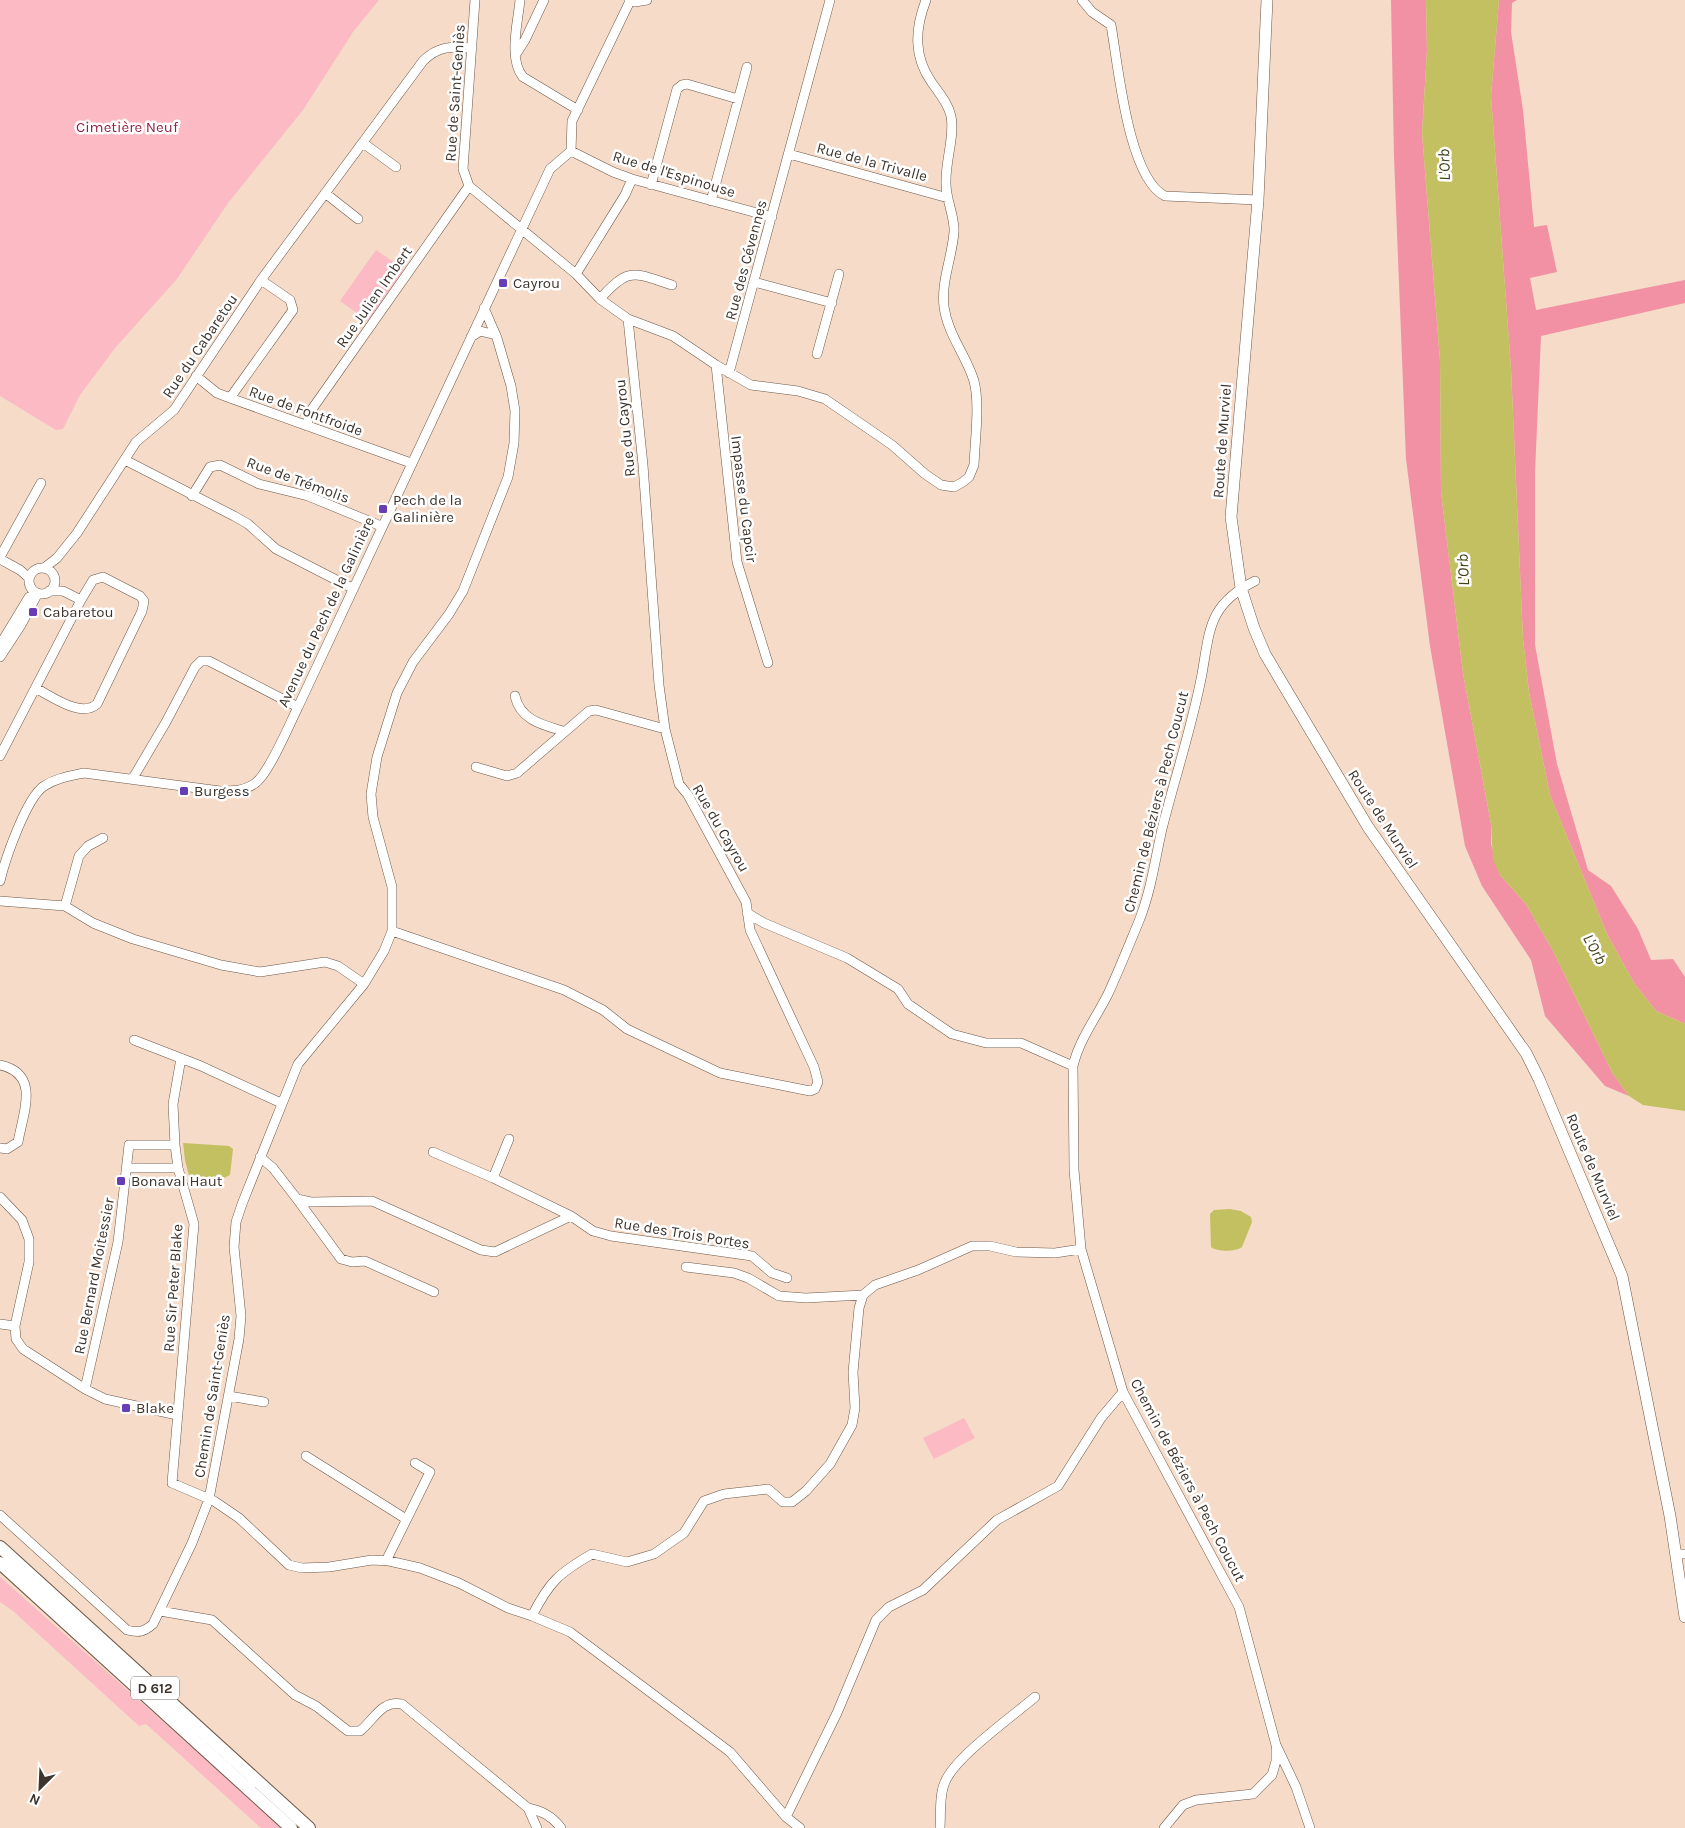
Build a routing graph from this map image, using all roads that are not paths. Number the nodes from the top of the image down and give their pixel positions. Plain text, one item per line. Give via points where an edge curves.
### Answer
1 (474, 0) edge
2 (520, 0) edge
3 (544, 0) edge
4 (630, 0) edge
5 (646, 0) edge
6 (830, 0) edge
7 (926, 0) edge
8 (1082, 0) edge
9 (1267, 0) edge
10 (472, 48) junction
11 (516, 54) junction
12 (747, 67) dead end
13 (738, 99) junction
14 (578, 110) junction
15 (363, 142) junction
16 (570, 151) junction
17 (789, 154) junction
18 (396, 167) dead end
19 (632, 179) junction
20 (651, 185) junction
21 (469, 186) junction
22 (325, 193) junction
23 (948, 198) junction
24 (1258, 200) junction
25 (711, 202) junction
26 (772, 217) junction
27 (358, 219) dead end
28 (522, 228) junction
29 (576, 274) junction
30 (839, 274) dead end
31 (261, 280) junction
32 (754, 282) junction
33 (672, 285) dead end
34 (600, 299) junction
35 (832, 303) junction
36 (484, 308) junction
37 (628, 319) junction
38 (496, 335) junction
39 (470, 337) junction
40 (817, 354) dead end
41 (716, 365) junction
42 (729, 373) junction
43 (196, 376) junction
44 (230, 398) junction
45 (307, 426) junction
46 (125, 460) junction
47 (411, 463) junction
48 (41, 483) dead end
49 (192, 496) junction
50 (381, 526) junction
51 (0, 558) edge
52 (57, 558) junction
53 (35, 579) junction
54 (1255, 581) dead end
55 (52, 582) junction
56 (352, 588) junction
57 (1241, 588) junction
58 (81, 600) junction
59 (0, 645) edge
60 (0, 657) edge
61 (768, 663) dead end
62 (37, 689) junction
63 (515, 696) dead end
64 (298, 707) junction
65 (665, 729) junction
66 (563, 731) junction
67 (0, 756) edge
68 (476, 767) dead end
69 (133, 778) junction
70 (102, 838) dead end
71 (0, 881) edge
72 (0, 901) edge
73 (66, 906) junction
74 (748, 913) junction
75 (392, 931) junction
76 (364, 984) junction
77 (134, 1040) dead end
78 (182, 1058) junction
79 (0, 1065) edge
80 (1073, 1066) junction
81 (281, 1103) junction
82 (509, 1139) dead end
83 (175, 1145) junction
84 (0, 1148) edge
85 (433, 1152) dead end
86 (260, 1157) junction
87 (128, 1168) junction
88 (178, 1168) junction
89 (493, 1178) junction
90 (0, 1198) edge
91 (296, 1199) junction
92 (570, 1216) junction
93 (1081, 1249) junction
94 (686, 1266) dead end
95 (787, 1278) dead end
96 (434, 1292) dead end
97 (863, 1296) junction
98 (0, 1324) edge
99 (15, 1326) junction
100 (85, 1390) junction
101 (1123, 1392) junction
102 (229, 1396) junction
103 (264, 1402) dead end
104 (177, 1415) junction
105 (306, 1456) dead end
106 (415, 1463) dead end
107 (209, 1499) junction
108 (0, 1515) edge
109 (406, 1519) junction
110 (0, 1547) edge
111 (1681, 1554) edge
112 (386, 1561) junction
113 (0, 1564) edge
114 (160, 1611) junction
115 (532, 1616) junction
116 (1685, 1617) edge
117 (1035, 1697) dead end
118 (1276, 1745) junction
119 (528, 1808) junction
120 (786, 1817) junction
121 (291, 1828) edge
122 (309, 1828) edge
123 (537, 1828) edge
124 (561, 1828) edge
125 (800, 1828) edge
126 (940, 1828) edge
127 (1164, 1828) edge
128 (1310, 1828) edge

1 - 10 street, Rue de Saint-Geniès
2 - 11 street
3 - 11 street
4 - 5 street
4 - 14 street
6 - 17 street, Rue des Cévennes
7 - 23 street via 918,26 917,44 921,62 951,114
8 - 24 street via 1092,12 1111,25 1130,133 1141,165 1156,191 1165,196
9 - 24 main road, Route de Murviel
10 - 15 street, Rue du Cabaretou via 450,46 428,56
10 - 21 street, Rue de Saint-Geniès via 463,169
11 - 14 street via 517,70 523,77
12 - 13 street
13 - 20 street via 687,84 676,89
13 - 25 street
14 - 16 street via 571,126
15 - 18 street
15 - 22 street, Rue du Cabaretou
16 - 19 street, Rue de l'Espinouse
16 - 28 street, Avenue du Pech de la Galinière via 550,169
17 - 23 street, Rue de la Trivalle
17 - 26 street, Rue des Cévennes
19 - 20 street, Rue de l'Espinouse
19 - 29 street
20 - 25 street, Rue de l'Espinouse
21 - 28 street
21 - 45 street, Rue Julien Imbert via 310,412
22 - 27 street
22 - 31 street, Rue du Cabaretou
23 - 42 street via 954,230 944,278 944,308 951,334 974,382 976,402 974,465 964,482 954,486 942,485 892,444 825,398 751,385
24 - 57 main road, Route de Murviel via 1231,517
25 - 26 street, Rue de l'Espinouse
26 - 32 street, Rue des Cévennes
28 - 29 street
28 - 36 street, Avenue du Pech de la Galinière
29 - 34 street
30 - 35 street
31 - 43 street, Rue du Cabaretou
31 - 44 street via 290,300 292,310
32 - 35 street
32 - 42 street, Rue des Cévennes
33 - 34 street via 637,274 624,275
34 - 37 street
35 - 40 street
36 - 38 street, Chemin de Saint-Geniès
36 - 39 street, Avenue du Pech de la Galinière
37 - 41 street via 673,336
37 - 65 street, Rue du Cayrou via 643,465 654,641
38 - 39 street via 480,331
38 - 75 street, Chemin de Saint-Geniès via 515,411 508,477 463,591 412,662 397,693 377,757 370,794 392,887
39 - 47 street, Avenue du Pech de la Galinière
41 - 42 street
41 - 61 street, Impasse du Capcir via 737,562
43 - 44 street, Rue de Fontfroide via 217,393
43 - 46 street, Rue du Cabaretou via 174,410 136,442
44 - 45 street, Rue de Fontfroide
45 - 47 street, Rue de Fontfroide
46 - 49 street
46 - 52 street, Rue du Cabaretou
47 - 50 street, Avenue du Pech de la Galinière
48 - 51 street
49 - 50 street, Rue de Trémolis via 210,467 220,465 260,484 308,496
49 - 56 street via 248,524 276,549
50 - 56 street, Avenue du Pech de la Galinière
51 - 53 street
52 - 53 street, Rue du Cabaretou
52 - 55 street, Rue du Cabaretou
53 - 55 street
53 - 55 street
53 - 59 street via 29,597
53 - 60 street via 21,625
54 - 57 street, Chemin de Béziers à Pech Coucut
55 - 58 street
56 - 64 street, Avenue du Pech de la Galinière
57 - 80 street, Chemin de Béziers à Pech Coucut via 1220,605 1214,619 1193,719 1162,830 1158,861 1140,918 1108,994 1076,1053
57 - 111 main road, Route de Murviel via 1265,654 1368,827 1526,1053 1539,1079 1622,1276
58 - 62 street
58 - 62 street via 93,580 102,577 144,601 97,704 91,710 82,710
62 - 67 street
63 - 66 street via 516,703 534,723
64 - 69 street, Avenue du Pech de la Galinière via 264,774 255,784 240,790 220,791
64 - 69 street via 209,661 202,661 195,667
65 - 66 street via 596,710 584,714
65 - 74 street, Rue du Cayrou via 679,784 718,849 746,902
66 - 68 street via 517,773 507,776
69 - 71 street, Avenue du Pech de la Galinière via 84,773 63,777 42,787 30,803
70 - 73 street via 78,856
72 - 73 street
73 - 76 street via 132,939 221,965 260,972 326,962 338,966
74 - 75 street, Rue du Cayrou via 750,930 814,1066 818,1082 816,1089 810,1091 720,1073 627,1029 603,1010 564,990
74 - 80 street via 847,958 898,989 908,1004 952,1034 986,1043 1021,1043
75 - 76 street, Chemin de Saint-Geniès
76 - 81 street, Chemin de Saint-Geniès via 298,1064
77 - 78 street
78 - 81 street
78 - 83 street, Rue Sir Peter Blake via 172,1104
79 - 84 street via 13,1068 23,1078 27,1091 18,1142 7,1149
80 - 93 street, Chemin de Béziers à Pech Coucut via 1074,1170
81 - 86 street, Chemin de Saint-Geniès
82 - 89 street
83 - 87 street, Rue Bernard Moitessier via 129,1145
83 - 88 street, Rue Sir Peter Blake
85 - 89 street, Rue des Trois Portes
86 - 91 street via 273,1168
86 - 102 street, Chemin de Saint-Geniès via 236,1222 234,1247 241,1316
87 - 88 street
87 - 100 street, Rue Bernard Moitessier via 118,1242
88 - 104 street, Rue Sir Peter Blake via 194,1224
89 - 92 street, Rue des Trois Portes
90 - 99 street via 22,1220 29,1238 29,1262
91 - 92 street via 311,1202 372,1201 481,1250 495,1252
91 - 96 street via 342,1259 365,1261
92 - 95 street, Rue des Trois Portes via 593,1231 612,1236 752,1256 772,1273
93 - 97 street via 1055,1253 1016,1252 972,1246 875,1285
93 - 101 street, Chemin de Béziers à Pech Coucut
94 - 97 street via 734,1273 779,1296
97 - 115 street via 853,1372 855,1408 852,1425 830,1464 806,1491 792,1502 783,1502 768,1489 724,1494 704,1501 684,1533 654,1554 627,1562 592,1554 573,1564 544,1592
98 - 99 street
99 - 100 street via 16,1339 23,1349
100 - 104 street via 105,1399
101 - 118 street, Chemin de Béziers à Pech Coucut via 1239,1607
101 - 120 street via 1101,1418 1058,1486 997,1520 923,1590 889,1607 876,1620 837,1713
102 - 103 street
102 - 107 street, Chemin de Saint-Geniès
104 - 107 street, Rue Sir Peter Blake via 172,1483
105 - 109 street
106 - 109 street via 430,1472
107 - 112 street via 239,1518 289,1564 302,1568
107 - 114 street, Chemin de Saint-Geniès
108 - 114 street, Chemin de Saint-Geniès via 127,1630 145,1632
109 - 112 street
110 - 122 highway, D 612
111 - 116 main road, Route de Murviel
112 - 115 street via 420,1568
113 - 121 highway, D 612
114 - 119 street via 212,1620 295,1695 316,1706 348,1731 360,1731 384,1706 402,1704
115 - 120 street via 570,1632 730,1752
117 - 126 street via 972,1749 945,1780
118 - 127 street via 1272,1775 1254,1794 1196,1800 1183,1805
118 - 128 street, Chemin de Béziers à Pech Coucut via 1296,1787
119 - 123 street
119 - 124 street via 542,1811
120 - 125 street

